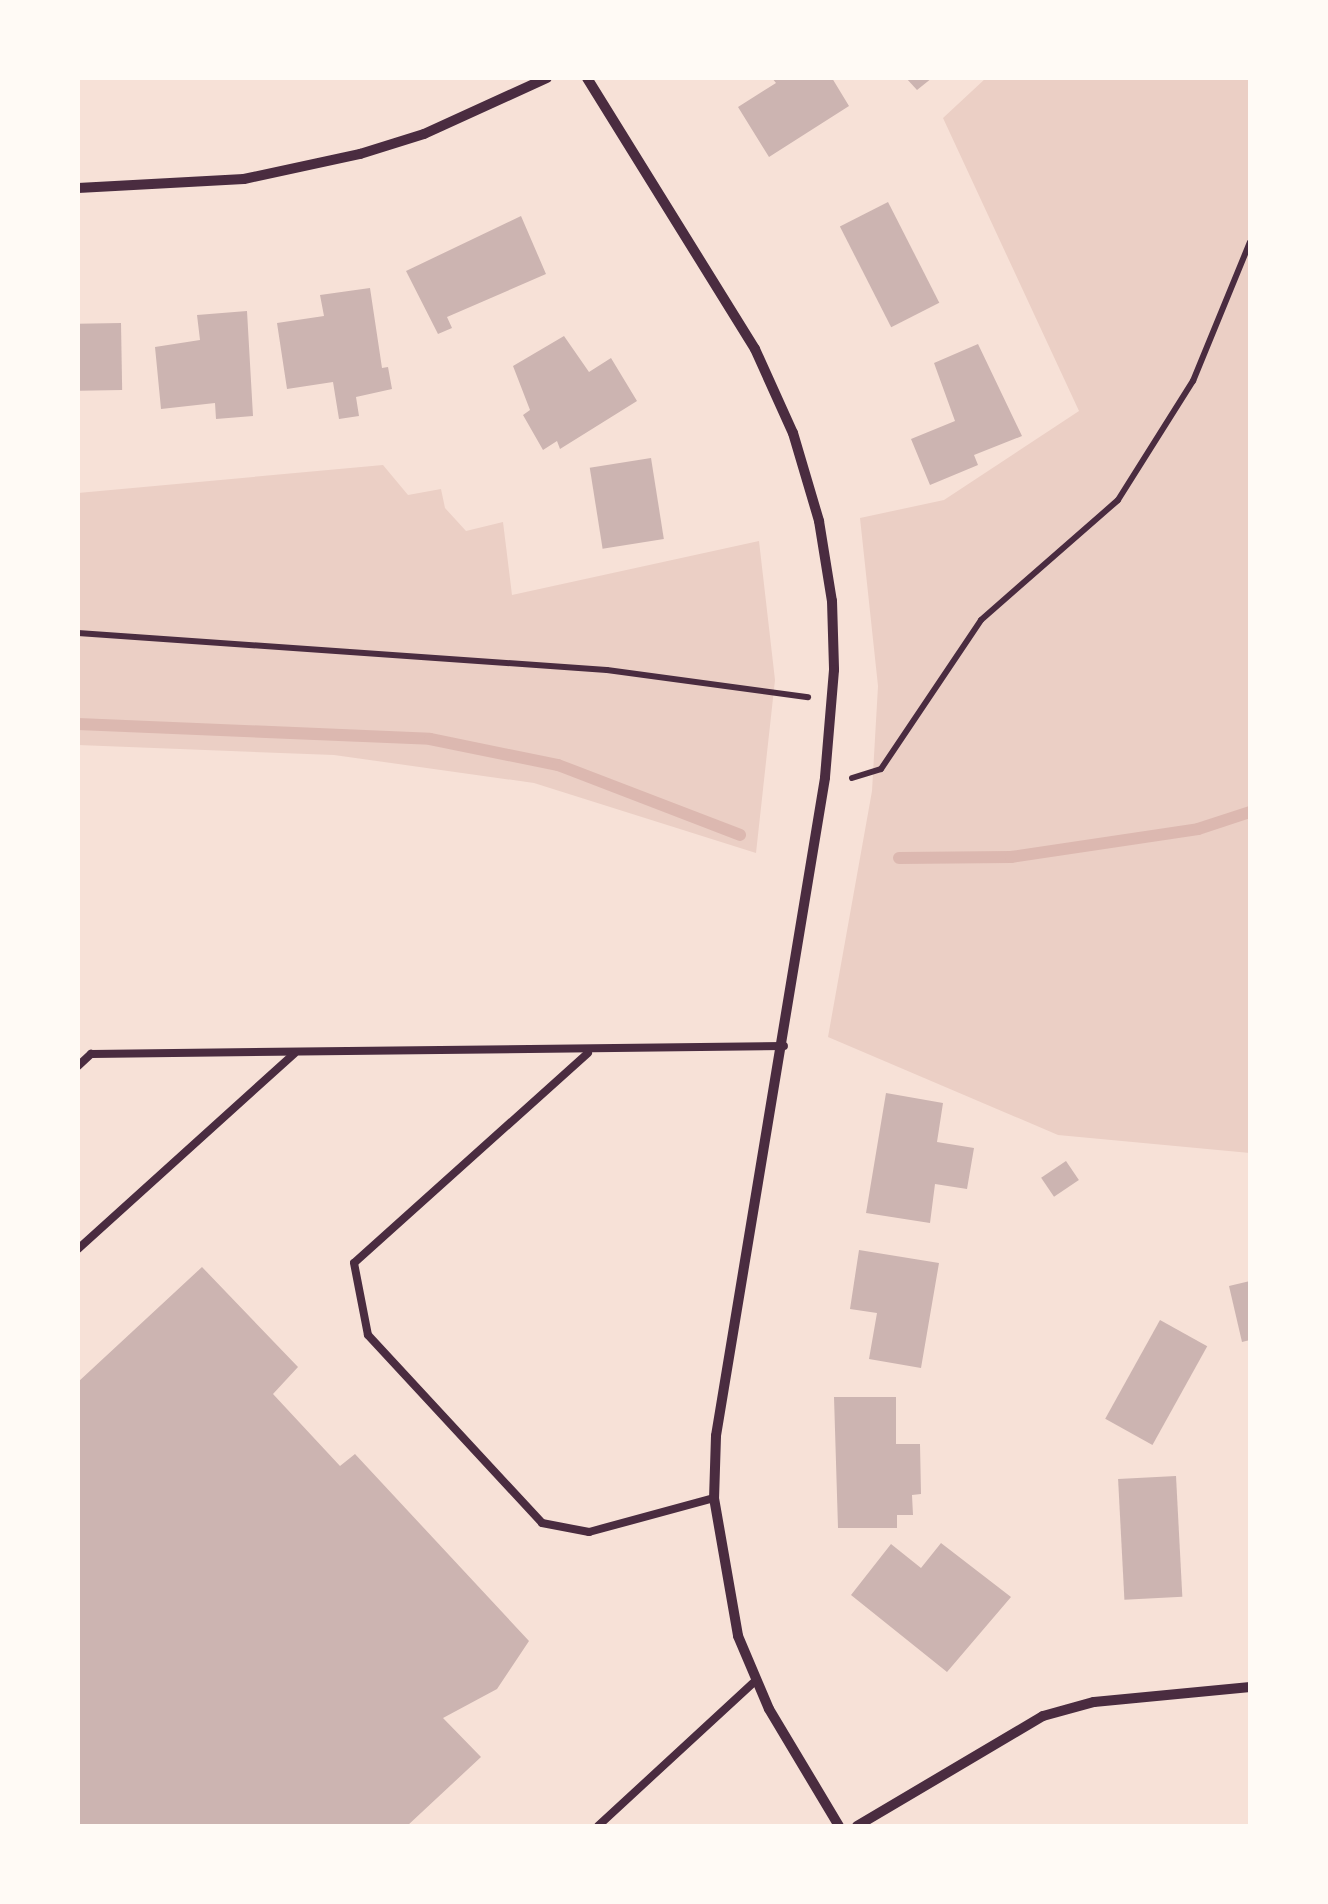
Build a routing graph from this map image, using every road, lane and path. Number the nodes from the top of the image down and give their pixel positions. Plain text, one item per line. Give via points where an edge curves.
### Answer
1 (547, 78) edge
2 (587, 78) edge
3 (78, 188) edge
4 (1250, 242) edge
5 (78, 633) edge
6 (832, 701) junction
7 (825, 778) junction
8 (784, 1046) junction
9 (294, 1053) junction
10 (588, 1053) junction
11 (78, 1066) edge
12 (78, 1249) edge
13 (714, 1498) junction
14 (756, 1680) junction
15 (1250, 1687) edge
16 (598, 1826) edge
17 (839, 1826) edge
18 (858, 1826) edge

1 - 3 street via 441,127 360,154 244,179
2 - 6 street via 755,349 793,432 819,521 832,601
4 - 7 path via 1178,410 1118,500 982,620 880,769 861,778
5 - 6 path via 607,670
6 - 7 street
7 - 8 street
8 - 10 lane
8 - 13 street via 716,1436
9 - 10 lane
9 - 11 lane via 90,1054
9 - 12 lane
10 - 13 lane via 354,1263 368,1335 542,1523 589,1532
13 - 14 street via 722,1568
14 - 16 lane
14 - 17 street
15 - 18 street via 1094,1702 1043,1716

